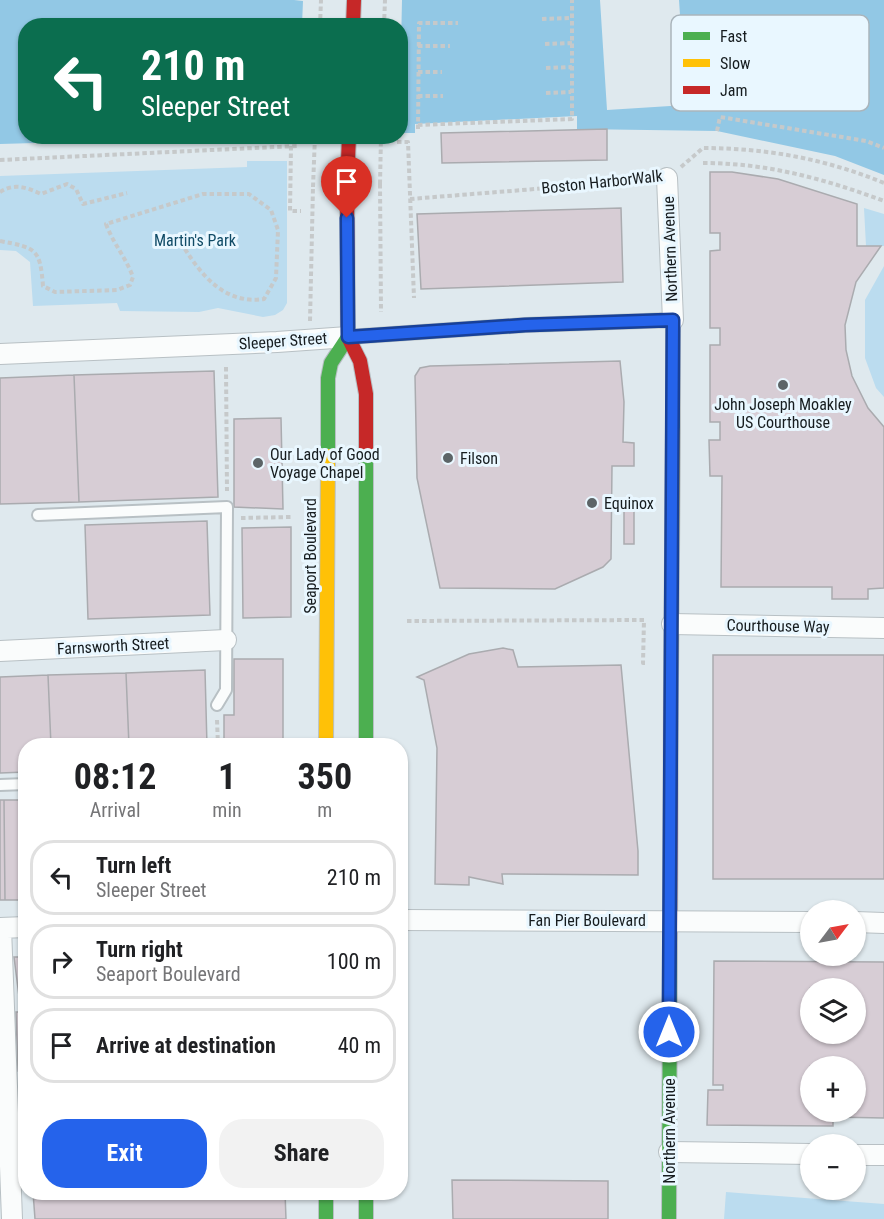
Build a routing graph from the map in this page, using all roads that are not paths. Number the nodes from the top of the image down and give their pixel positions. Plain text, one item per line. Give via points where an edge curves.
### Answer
1 (354, 0) edge
2 (353, 18) edge
3 (349, 144) edge
4 (667, 178) road end
5 (673, 320) junction
6 (348, 337) junction
7 (0, 354) edge
8 (38, 515) dead end
9 (672, 624) junction
10 (884, 628) edge
11 (226, 640) junction
12 (0, 651) edge
13 (217, 705) road end
14 (326, 738) edge
15 (366, 738) edge
16 (18, 784) edge
17 (0, 785) edge
18 (408, 920) edge
19 (670, 921) junction
20 (800, 922) edge
21 (866, 922) edge
22 (884, 922) edge
23 (18, 927) edge
24 (1, 928) edge
25 (11, 1092) edge
26 (669, 1152) junction
27 (800, 1154) edge
28 (866, 1155) edge
29 (884, 1155) edge
30 (326, 1200) edge
31 (366, 1200) edge
32 (12, 1219) edge
33 (326, 1219) edge
34 (366, 1219) edge
35 (669, 1219) edge

1 - 2 street
3 - 6 street, bridge
4 - 5 street, Northern Avenue
5 - 6 street, Sleeper Street
5 - 9 street, Northern Avenue
6 - 7 street, Sleeper Street
6 - 14 street, Seaport Boulevard via 331,363 328,378
6 - 15 street via 360,361 366,394
8 - 11 lane via 227,507
9 - 10 street, Courthouse Way
9 - 19 street, Northern Avenue
11 - 12 street, Farnsworth Street
11 - 13 lane via 226,690
16 - 17 lane
18 - 19 street, Fan Pier Boulevard
19 - 20 street, Fan Pier Boulevard
19 - 26 street, Northern Avenue
21 - 22 street
23 - 24 street
24 - 25 street
25 - 32 street
26 - 27 street
26 - 35 street, Northern Avenue
28 - 29 street
30 - 33 street
31 - 34 street

